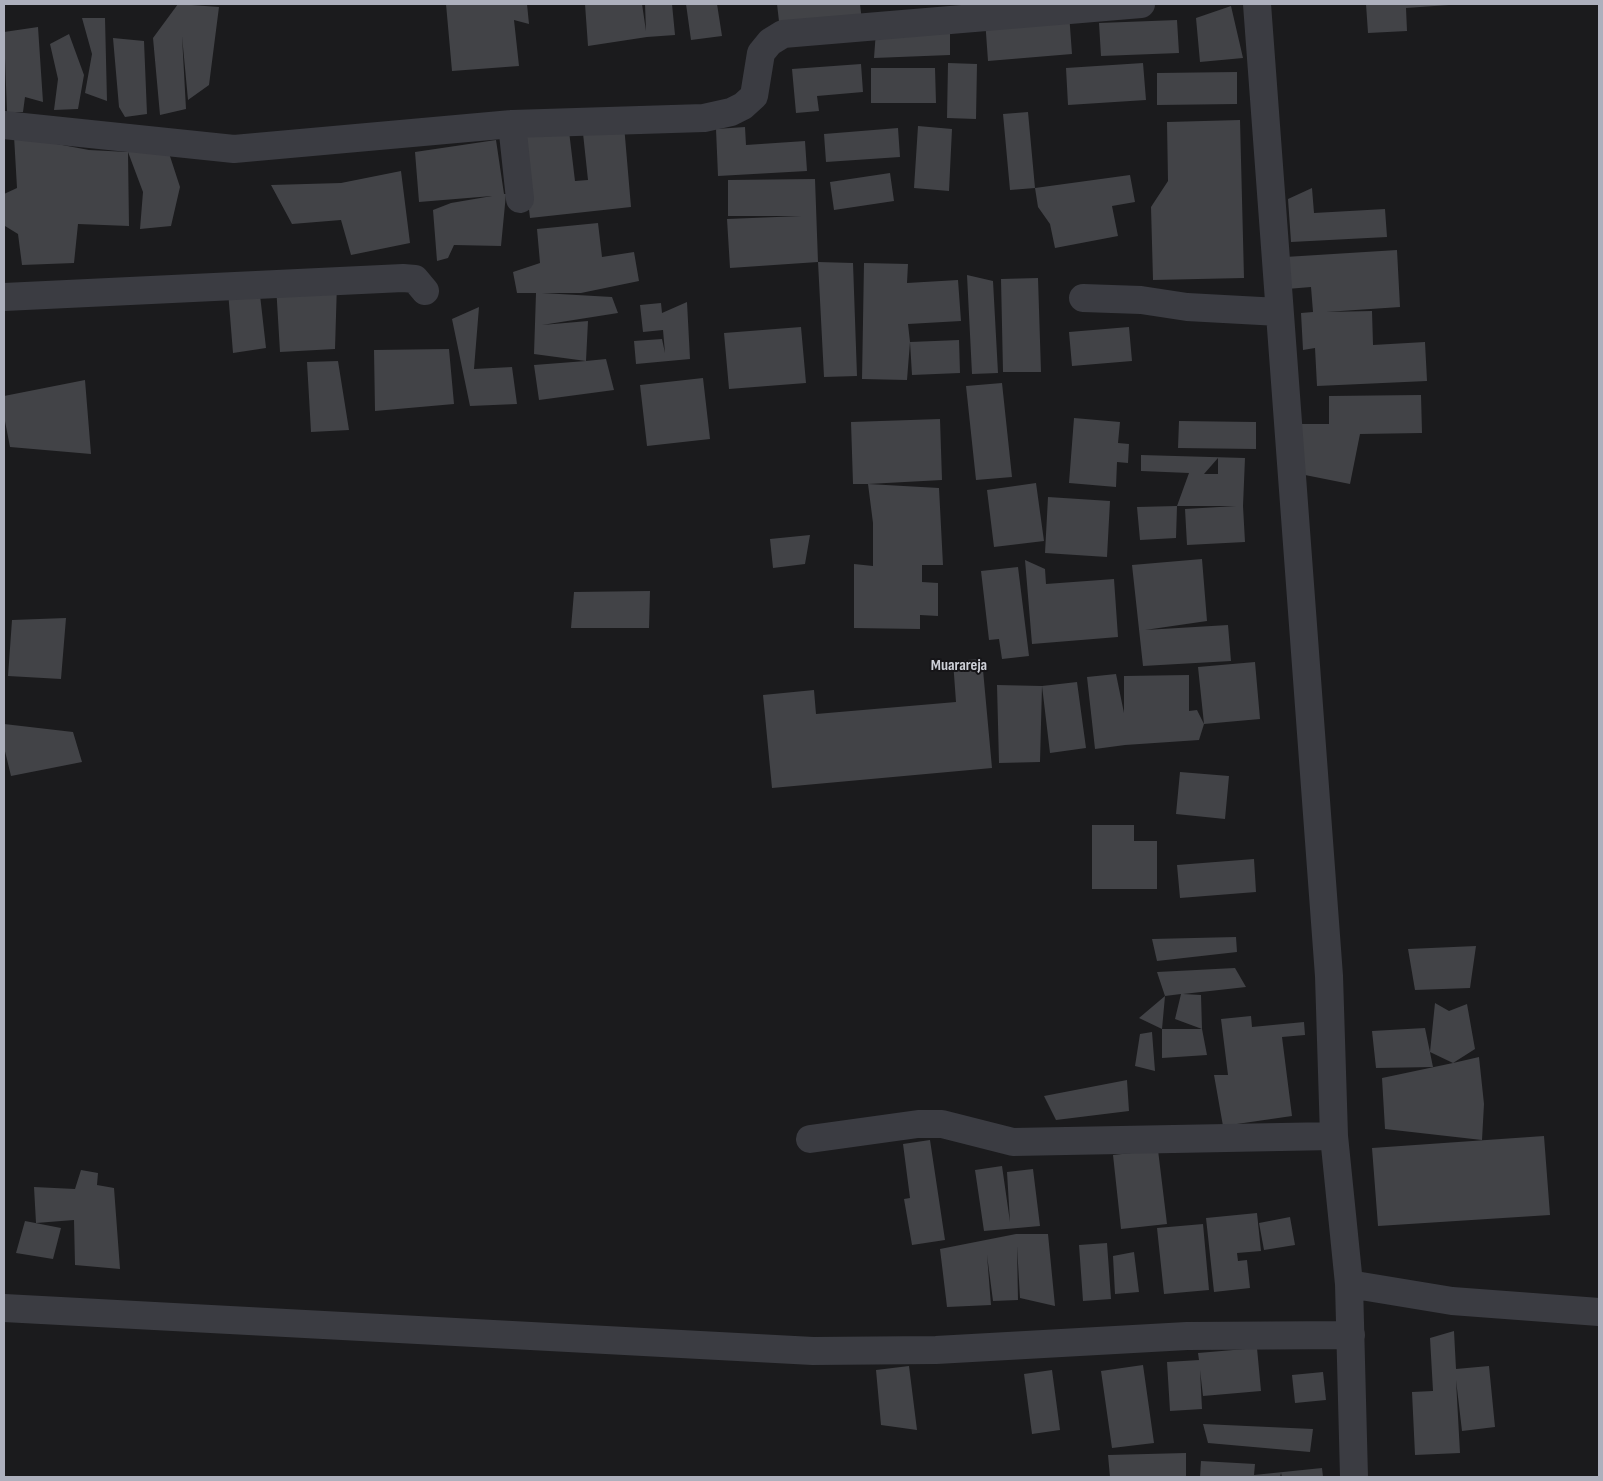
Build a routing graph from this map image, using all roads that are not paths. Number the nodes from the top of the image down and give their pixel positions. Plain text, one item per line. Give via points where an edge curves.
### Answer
1 (1141, 4) edge
2 (1256, 4) edge
3 (512, 124) junction
4 (4, 125) edge
5 (520, 199) dead end
6 (425, 291) dead end
7 (4, 297) edge
8 (1083, 298) dead end
9 (1279, 312) junction
10 (1334, 1136) junction
11 (810, 1139) dead end
12 (1349, 1284) junction
13 (4, 1308) edge
14 (1599, 1312) edge
15 (1351, 1335) junction
16 (1354, 1477) edge

1 - 3 street via 783,34 761,53 754,96 731,112 704,118
2 - 9 street
3 - 4 street via 234,149
3 - 5 street
6 - 7 street via 415,279 403,278
8 - 9 street
9 - 10 street via 1329,976
10 - 11 street via 1013,1142 942,1124 918,1124
10 - 12 street
12 - 14 street via 1452,1301
12 - 15 street
13 - 15 street via 813,1351 936,1350 1187,1336
15 - 16 street

